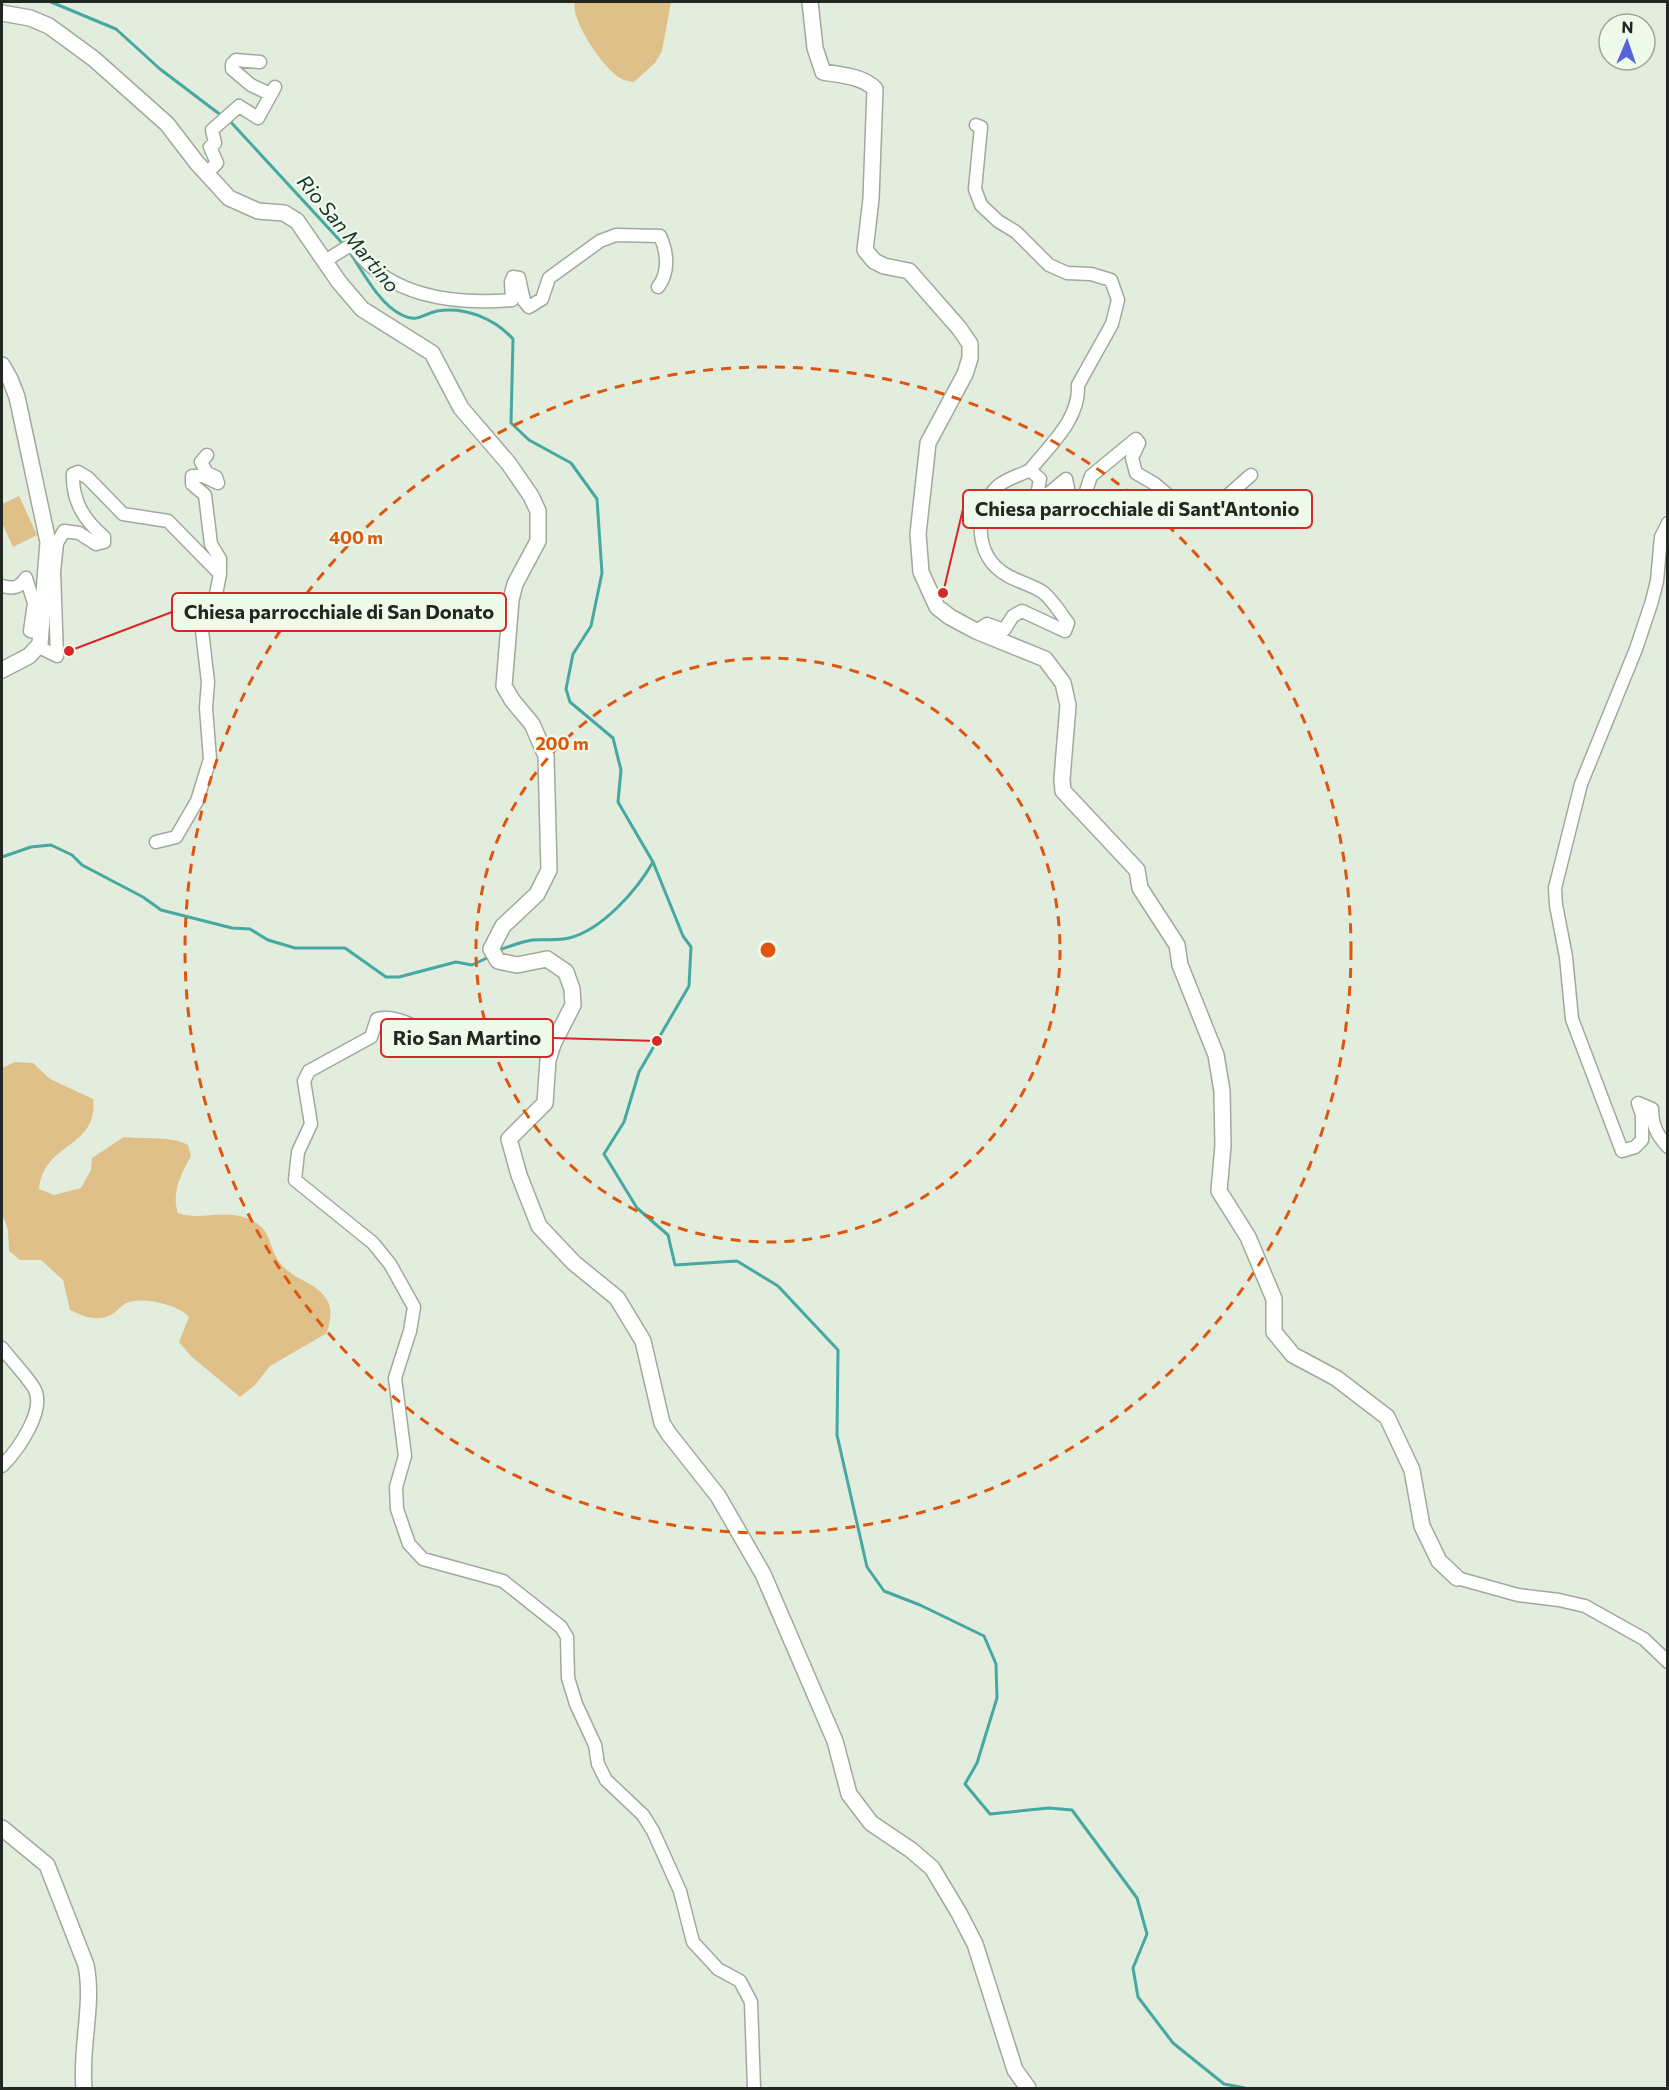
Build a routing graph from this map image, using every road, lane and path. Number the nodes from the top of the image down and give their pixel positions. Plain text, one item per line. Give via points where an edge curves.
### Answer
1 (810, 2) edge
2 (2, 13) edge
3 (260, 62) dead end
4 (976, 125) dead end
5 (210, 177) junction
6 (325, 261) junction
7 (658, 287) dead end
8 (2, 365) edge
9 (207, 454) dead end
10 (1030, 470) junction
11 (1251, 475) dead end
12 (1668, 523) edge
13 (50, 569) junction
14 (220, 574) junction
15 (2, 586) edge
16 (976, 631) junction
17 (42, 633) junction
18 (43, 650) dead end
19 (2, 670) edge
20 (156, 842) dead end
21 (443, 1032) dead end
22 (1668, 1147) edge
23 (2, 1348) edge
24 (2, 1466) edge
25 (1457, 1578) joint
26 (1668, 1662) edge
27 (2, 1828) edge
28 (84, 2088) edge
29 (754, 2088) edge
30 (1028, 2088) edge

1 - 16 street via 815,48 823,72 870,83 875,89 865,249 874,261 914,276 969,344 965,374 928,442 918,534 921,572 937,607
2 - 5 street via 49,26 94,59 167,124
3 - 5 street via 236,60 232,64 232,69 251,85 272,91 258,118 239,106 212,130 215,142 210,147 217,163 208,171
4 - 10 street via 981,127 975,189 981,205 1048,265 1067,273 1111,280 1118,300 1112,324 1078,385 1073,414
5 - 6 street via 240,204 258,211 284,213 297,221
6 - 7 street via 345,248 391,283 469,302 512,300 511,282 513,277 519,278 529,307 542,299 549,278 600,241 616,235 660,236 667,251 663,282
6 - 30 street via 362,309 432,353 461,408 509,464 538,511 538,541 515,584 511,600 504,687 532,724 546,756 549,870 537,894 503,926 494,955 517,965 547,959 566,972 573,1005 548,1060 545,1103 509,1139 519,1176 539,1226 574,1263 617,1298 630,1317 643,1341 662,1423 718,1497 764,1574 835,1741 849,1794 871,1823 932,1868 975,1944 1015,2070
8 - 13 street via 16,397 46,523
9 - 14 street via 201,462 218,483 192,476 192,484 205,495 211,544 220,559
10 - 11 street via 1040,479 1038,490 1042,494 1048,494 1066,479 1070,498 1078,501 1091,476 1136,439 1140,443 1132,458 1136,473 1177,500 1216,500
10 - 16 street via 997,486 984,507 981,535 995,567 1020,584 1041,591 1068,622 1065,631 1022,611 1013,616 1004,630 987,624
12 - 22 street via 1661,537 1652,601 1581,784 1555,888 1569,1004 1622,1151 1642,1140 1638,1103 1652,1109 1652,1121
13 - 14 street via 64,531 79,533 96,544 104,542 77,505 73,474 78,472 123,514 168,521
13 - 17 street
13 - 18 street via 57,656
14 - 20 street via 202,631 210,759 187,822 176,837
15 - 17 street via 14,589 26,578 34,603 30,631
16 - 25 street via 1045,660 1063,684 1068,705 1063,791 1137,870 1140,888 1177,945 1184,975 1216,1055 1222,1091 1219,1191 1248,1237 1274,1299 1274,1332 1293,1355 1336,1378 1388,1417 1412,1470 1422,1526 1439,1561
17 - 19 street via 34,652
21 - 29 street via 432,1034 400,1020 377,1019 371,1037 309,1071 304,1081 311,1124 298,1152 295,1180 373,1243 414,1307 395,1378 405,1456 396,1487 397,1509 409,1544 423,1559 503,1581 561,1627 567,1637 568,1678 595,1745 597,1764 606,1780 644,1815 653,1831 680,1891 693,1942 718,1969 740,1981 752,2002
23 - 24 street via 34,1389 38,1401 32,1423
25 - 26 street via 1518,1595 1585,1606 1644,1639
27 - 28 street via 47,1865 86,1965 90,1982 83,2043

